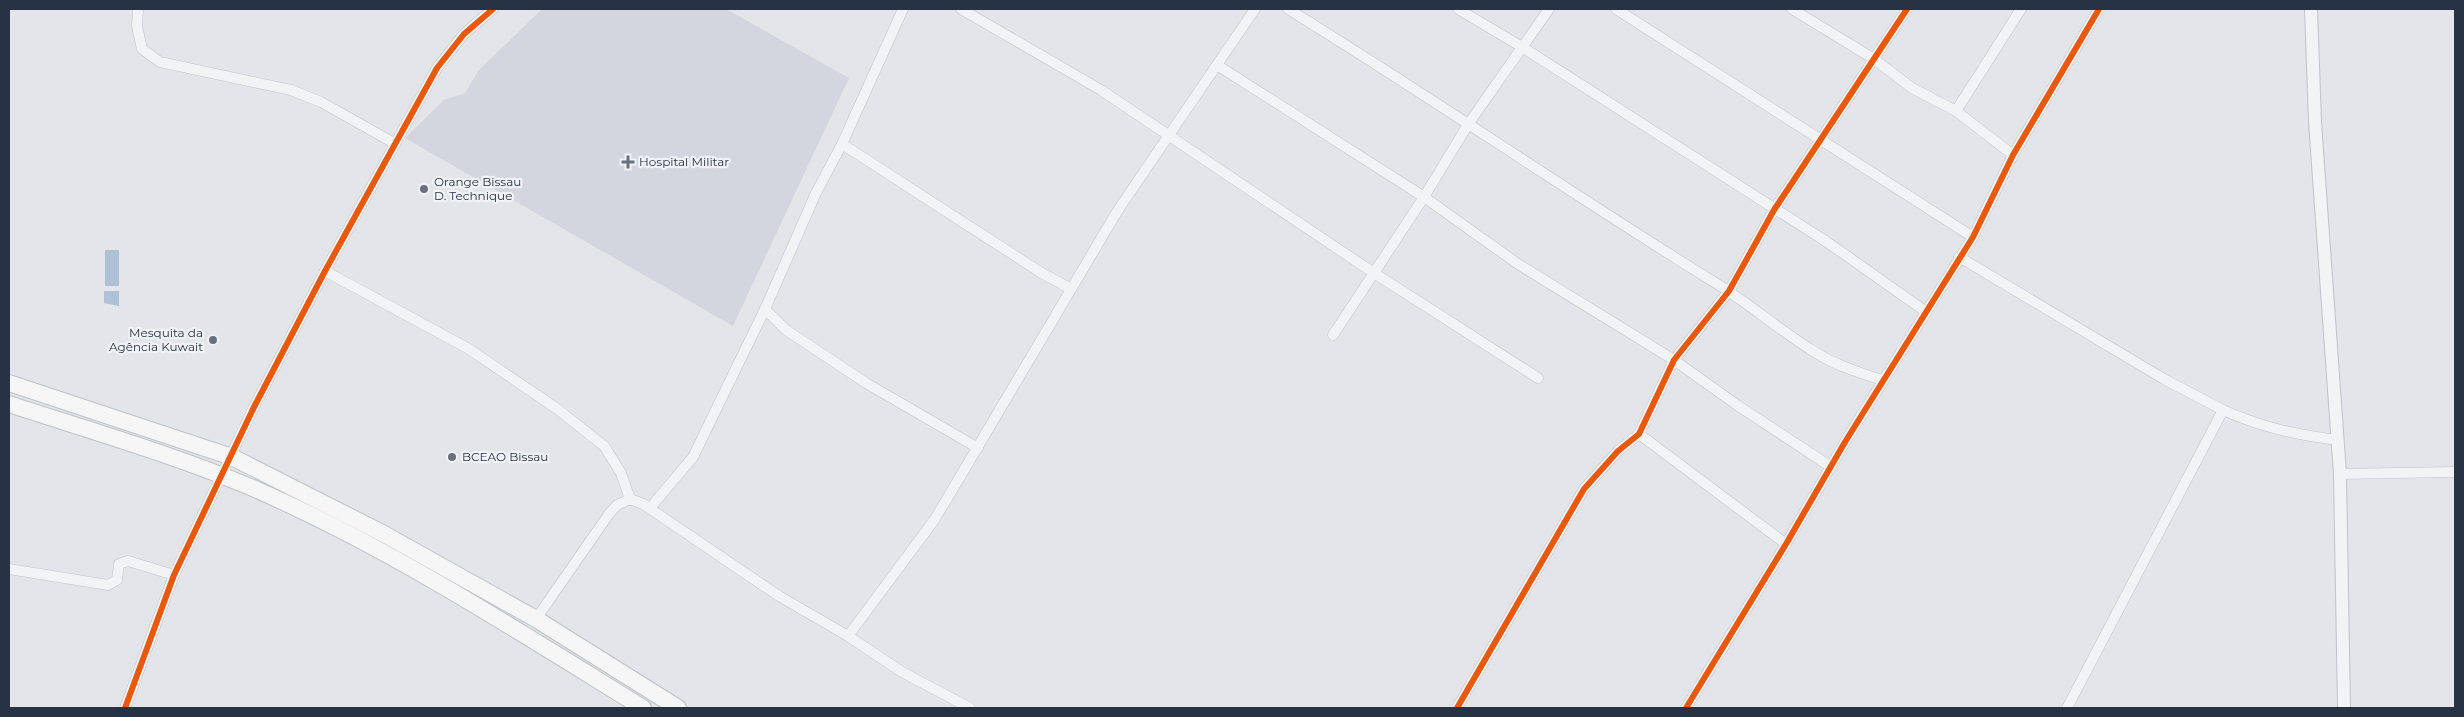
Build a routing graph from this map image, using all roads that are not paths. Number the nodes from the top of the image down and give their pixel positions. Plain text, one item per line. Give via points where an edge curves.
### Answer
1 (138, 9) edge
2 (494, 9) edge
3 (903, 9) edge
4 (961, 9) edge
5 (1255, 9) edge
6 (1288, 9) edge
7 (1458, 9) edge
8 (1549, 9) edge
9 (1616, 9) edge
10 (1792, 9) edge
11 (1907, 9) edge
12 (2021, 9) edge
13 (2099, 9) edge
14 (2311, 9) edge
15 (1522, 47) junction
16 (1874, 59) junction
17 (1217, 65) junction
18 (1956, 110) junction
19 (1469, 123) junction
20 (1170, 136) junction
21 (1821, 138) junction
22 (394, 144) junction
23 (842, 144) junction
24 (2013, 155) junction
25 (1424, 197) junction
26 (1774, 210) junction
27 (1973, 237) junction
28 (1959, 258) junction
29 (325, 271) junction
30 (1374, 272) junction
31 (1071, 289) junction
32 (1729, 291) junction
33 (765, 310) junction
34 (1925, 311) junction
35 (1333, 335) dead end
36 (1674, 360) junction
37 (1538, 378) dead end
38 (1882, 380) junction
39 (9, 383) edge
40 (9, 404) edge
41 (2223, 410) junction
42 (1639, 434) junction
43 (2338, 440) junction
44 (978, 448) junction
45 (232, 457) junction
46 (1831, 467) junction
47 (2455, 472) edge
48 (2340, 474) junction
49 (222, 476) junction
50 (630, 499) junction
51 (650, 508) junction
52 (1786, 544) junction
53 (9, 569) edge
54 (174, 575) junction
55 (536, 618) junction
56 (848, 636) junction
57 (125, 708) edge
58 (644, 708) edge
59 (678, 708) edge
60 (970, 708) edge
61 (1458, 708) edge
62 (1686, 708) edge
63 (2067, 708) edge
64 (2344, 708) edge

1 - 22 street via 137,26 142,49 160,62 291,90 321,102
2 - 22 street via 448,52
3 - 23 street
4 - 20 street via 1062,66
5 - 17 street
6 - 19 street
7 - 15 street
8 - 15 street
9 - 21 street
10 - 16 street
11 - 16 street
12 - 18 street
13 - 24 street
14 - 43 street via 2318,172
15 - 19 street
15 - 26 street
16 - 18 street via 1912,88
16 - 21 street
17 - 20 street
17 - 25 street
18 - 24 street
19 - 25 street
19 - 32 street via 1611,218
20 - 30 street
20 - 31 street via 1118,210
21 - 26 street
21 - 27 street
22 - 29 street
23 - 31 street
23 - 33 street via 816,194
24 - 27 street
25 - 30 street
25 - 36 street via 1518,264
26 - 32 street
26 - 34 street via 1828,242
27 - 28 street
28 - 34 street
28 - 41 street via 2164,379
29 - 45 street via 254,407
29 - 50 street via 469,349 556,408 604,446
30 - 35 street
30 - 37 street
31 - 44 street
32 - 36 street
32 - 38 street via 1810,350 1835,364
33 - 44 street via 786,330 866,383
33 - 51 street via 693,458
34 - 38 street
36 - 42 street
36 - 46 street
38 - 46 street
39 - 45 main road
40 - 49 main road
41 - 43 street via 2283,432
41 - 63 street
42 - 52 street
42 - 61 street via 1618,451 1584,489
43 - 48 street
44 - 56 street via 935,520
45 - 49 street
45 - 55 main road via 384,534
46 - 52 street
47 - 48 street
48 - 64 street
49 - 54 street
49 - 58 main road via 376,549
50 - 51 street
50 - 55 street via 617,505 609,514
51 - 56 street via 779,596
52 - 62 street
53 - 54 street via 108,585 116,580 119,564 128,561
54 - 57 street
55 - 59 main road
56 - 60 street via 902,672

